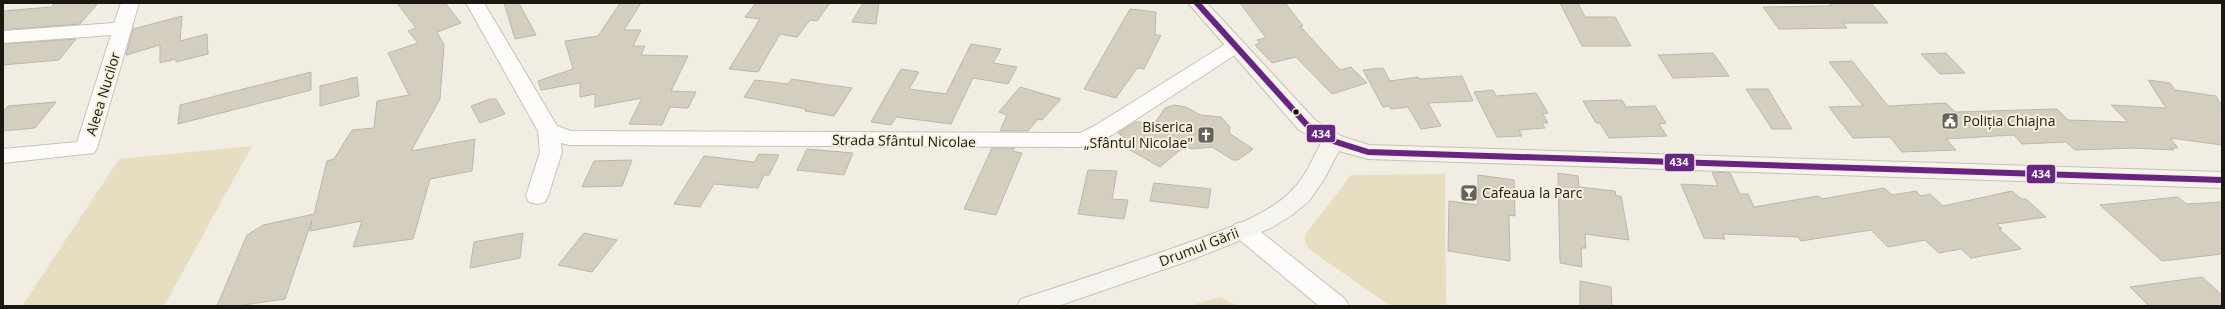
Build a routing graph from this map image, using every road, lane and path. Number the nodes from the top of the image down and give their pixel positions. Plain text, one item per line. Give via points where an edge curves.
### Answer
1 (130, 3) edge
2 (475, 3) edge
3 (1197, 3) edge
4 (122, 28) junction
5 (3, 37) edge
6 (1234, 46) junction
7 (549, 131) junction
8 (1333, 141) junction
9 (3, 156) edge
10 (2222, 180) edge
11 (537, 196) dead end
12 (1243, 230) junction
13 (1030, 306) edge
14 (1336, 306) edge

1 - 4 street, Aleea Nucilor
2 - 7 street
3 - 6 main road
4 - 5 street, Aleea Nucilor
4 - 9 street, Aleea Nucilor via 86,148
6 - 7 street, Strada Sfântul Nicolae via 1104,130 1084,140 570,138
6 - 8 main road via 1302,121
7 - 11 street via 551,152
8 - 10 main road via 1354,149 1386,154
8 - 12 main road, Drumul Gării via 1317,174 1303,193 1280,212
12 - 13 main road, Drumul Gării
12 - 14 street

